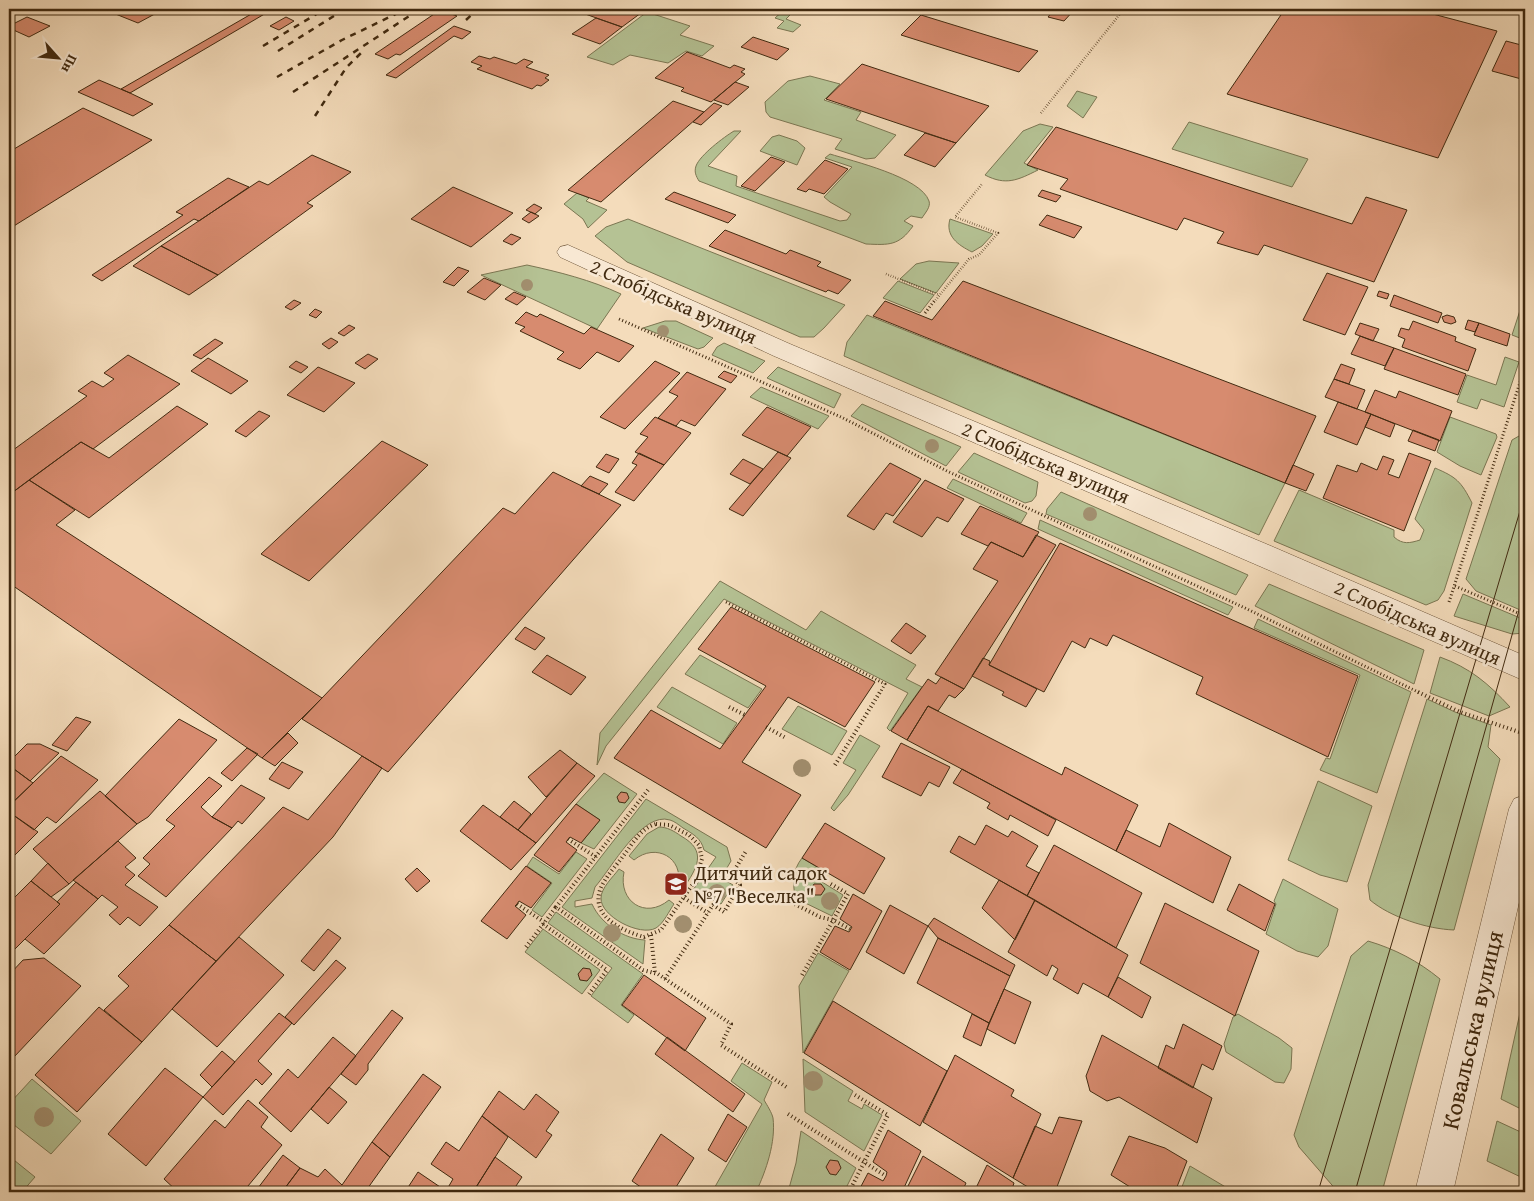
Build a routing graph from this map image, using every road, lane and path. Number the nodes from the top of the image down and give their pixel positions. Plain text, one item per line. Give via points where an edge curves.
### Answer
1 (1124, 9) edge
2 (1041, 113) dead end
3 (982, 184) dead end
4 (568, 252) dead end
5 (886, 274) dead end
6 (939, 295) junction
7 (925, 313) dead end
8 (619, 319) dead end
9 (1525, 367) edge
10 (1455, 586) junction
11 (726, 602) dead end
12 (1448, 604) dead end
13 (1525, 616) edge
14 (1525, 669) edge
15 (729, 707) dead end
16 (745, 715) dead end
17 (766, 727) dead end
18 (1525, 734) edge
19 (786, 738) dead end
20 (835, 765) dead end
21 (648, 790) dead end
22 (1525, 809) edge
23 (568, 839) dead end
24 (746, 851) dead end
25 (596, 857) junction
26 (829, 883) dead end
27 (777, 895) dead end
28 (684, 898) junction
29 (517, 904) dead end
30 (556, 907) junction
31 (708, 913) junction
32 (833, 920) junction
33 (544, 923) junction
34 (850, 929) dead end
35 (651, 935) junction
36 (526, 947) dead end
37 (654, 973) junction
38 (802, 975) dead end
39 (666, 979) junction
40 (589, 994) dead end
41 (788, 1088) dead end
42 (856, 1095) dead end
43 (788, 1114) dead end
44 (864, 1162) junction
45 (886, 1176) dead end
46 (849, 1192) edge
47 (1434, 1192) edge

1 - 2 path
3 - 6 path via 955,217 998,232 979,255 969,259
4 - 14 street, 2 Слобідська вулиця via 782,350
5 - 6 path
6 - 7 path
8 - 18 path via 841,417 966,480 1245,608 1460,712
9 - 10 path
10 - 12 path
10 - 13 path
11 - 20 path via 885,684
15 - 16 path
17 - 19 path
21 - 25 path
22 - 47 street, Ковальська вулиця
23 - 25 path
24 - 31 path via 730,876 740,885 724,912 713,906
25 - 30 path
26 - 32 path via 848,894
27 - 32 path via 820,917
28 - 31 path
28 - 35 path via 661,930
28 - 35 path via 701,867 698,842 673,826 653,824 641,834 605,881 598,902 601,912 625,930 644,937
29 - 33 path
30 - 33 path
30 - 37 path via 643,970
31 - 39 path
32 - 34 path
32 - 38 path
33 - 36 path
33 - 40 path via 607,970
35 - 37 path
37 - 39 path
39 - 41 path via 731,1024 721,1045
42 - 44 path via 888,1115
43 - 44 path
44 - 45 path
44 - 46 path

